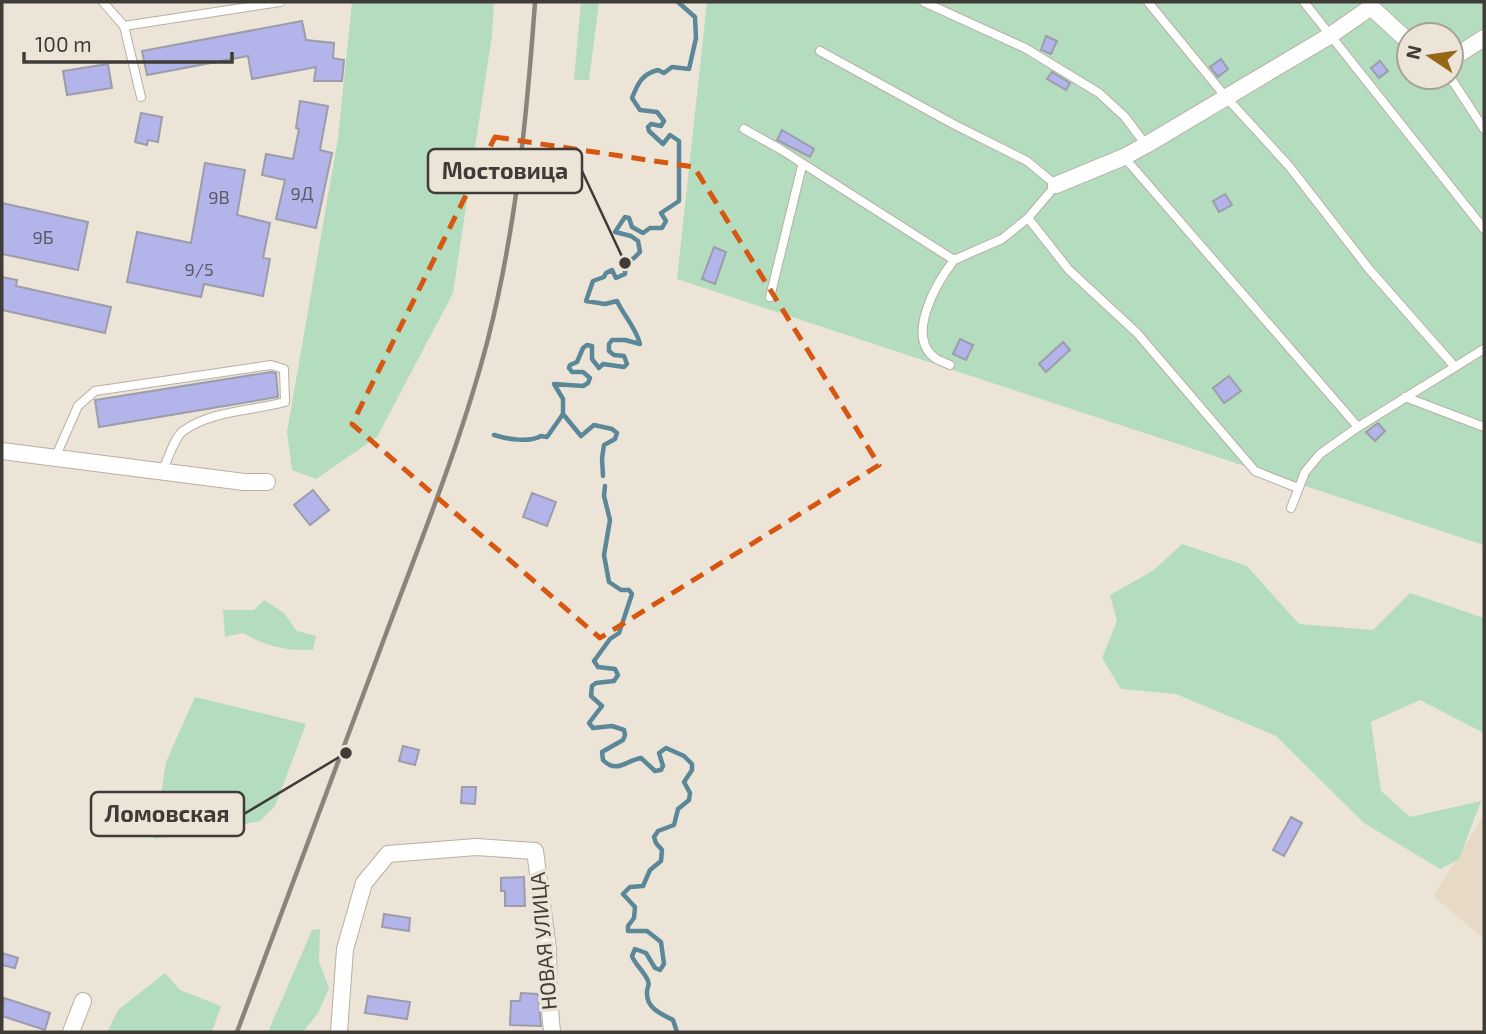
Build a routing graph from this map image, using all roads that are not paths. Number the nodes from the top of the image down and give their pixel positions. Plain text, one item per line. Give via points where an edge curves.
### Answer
1 (103, 2) edge
2 (281, 2) edge
3 (924, 2) edge
4 (1148, 2) edge
5 (1304, 2) edge
6 (1373, 5) edge
7 (124, 26) junction
8 (1395, 28) edge
9 (1331, 35) junction
10 (1484, 38) edge
11 (1465, 50) edge
12 (820, 51) dead end
13 (1459, 91) edge
14 (1225, 96) junction
15 (141, 97) dead end
16 (744, 129) dead end
17 (1484, 130) edge
18 (1146, 145) junction
19 (1124, 157) junction
20 (802, 166) junction
21 (1056, 185) junction
22 (1028, 218) junction
23 (1484, 229) edge
24 (954, 260) junction
25 (769, 297) dead end
26 (1484, 349) edge
27 (950, 365) dead end
28 (1455, 367) junction
29 (1405, 397) junction
30 (1358, 427) junction
31 (1484, 427) edge
32 (2, 451) edge
33 (55, 458) junction
34 (162, 471) junction
35 (267, 482) dead end
36 (1298, 488) junction
37 (1291, 508) dead end
38 (83, 1001) dead end
39 (71, 1032) edge
40 (339, 1032) edge
41 (552, 1032) edge

1 - 7 lane
2 - 7 lane
3 - 18 lane via 1025,48 1098,93 1125,117
4 - 14 lane
5 - 9 lane
6 - 8 street
6 - 9 street
7 - 15 lane
9 - 14 street
9 - 23 lane
10 - 11 street
12 - 21 lane via 1027,161
13 - 17 lane
14 - 18 street
14 - 28 lane
16 - 20 lane
18 - 19 street
19 - 21 street
19 - 30 lane
20 - 24 lane
20 - 25 lane
21 - 22 lane
22 - 24 lane via 1002,239
22 - 36 lane via 1069,270 1137,333 1255,471
24 - 27 lane via 930,295 923,330 928,350
26 - 28 lane
28 - 29 lane
29 - 30 lane
29 - 31 lane
30 - 36 lane via 1320,454
32 - 33 street
33 - 34 street
33 - 34 lane via 78,406 95,391 271,365 284,369 285,402 221,414 181,432
34 - 35 street
36 - 37 lane
38 - 39 street
40 - 41 street, НОВАЯ УЛИЦА via 345,949 364,883 388,854 476,847 535,851 548,949

